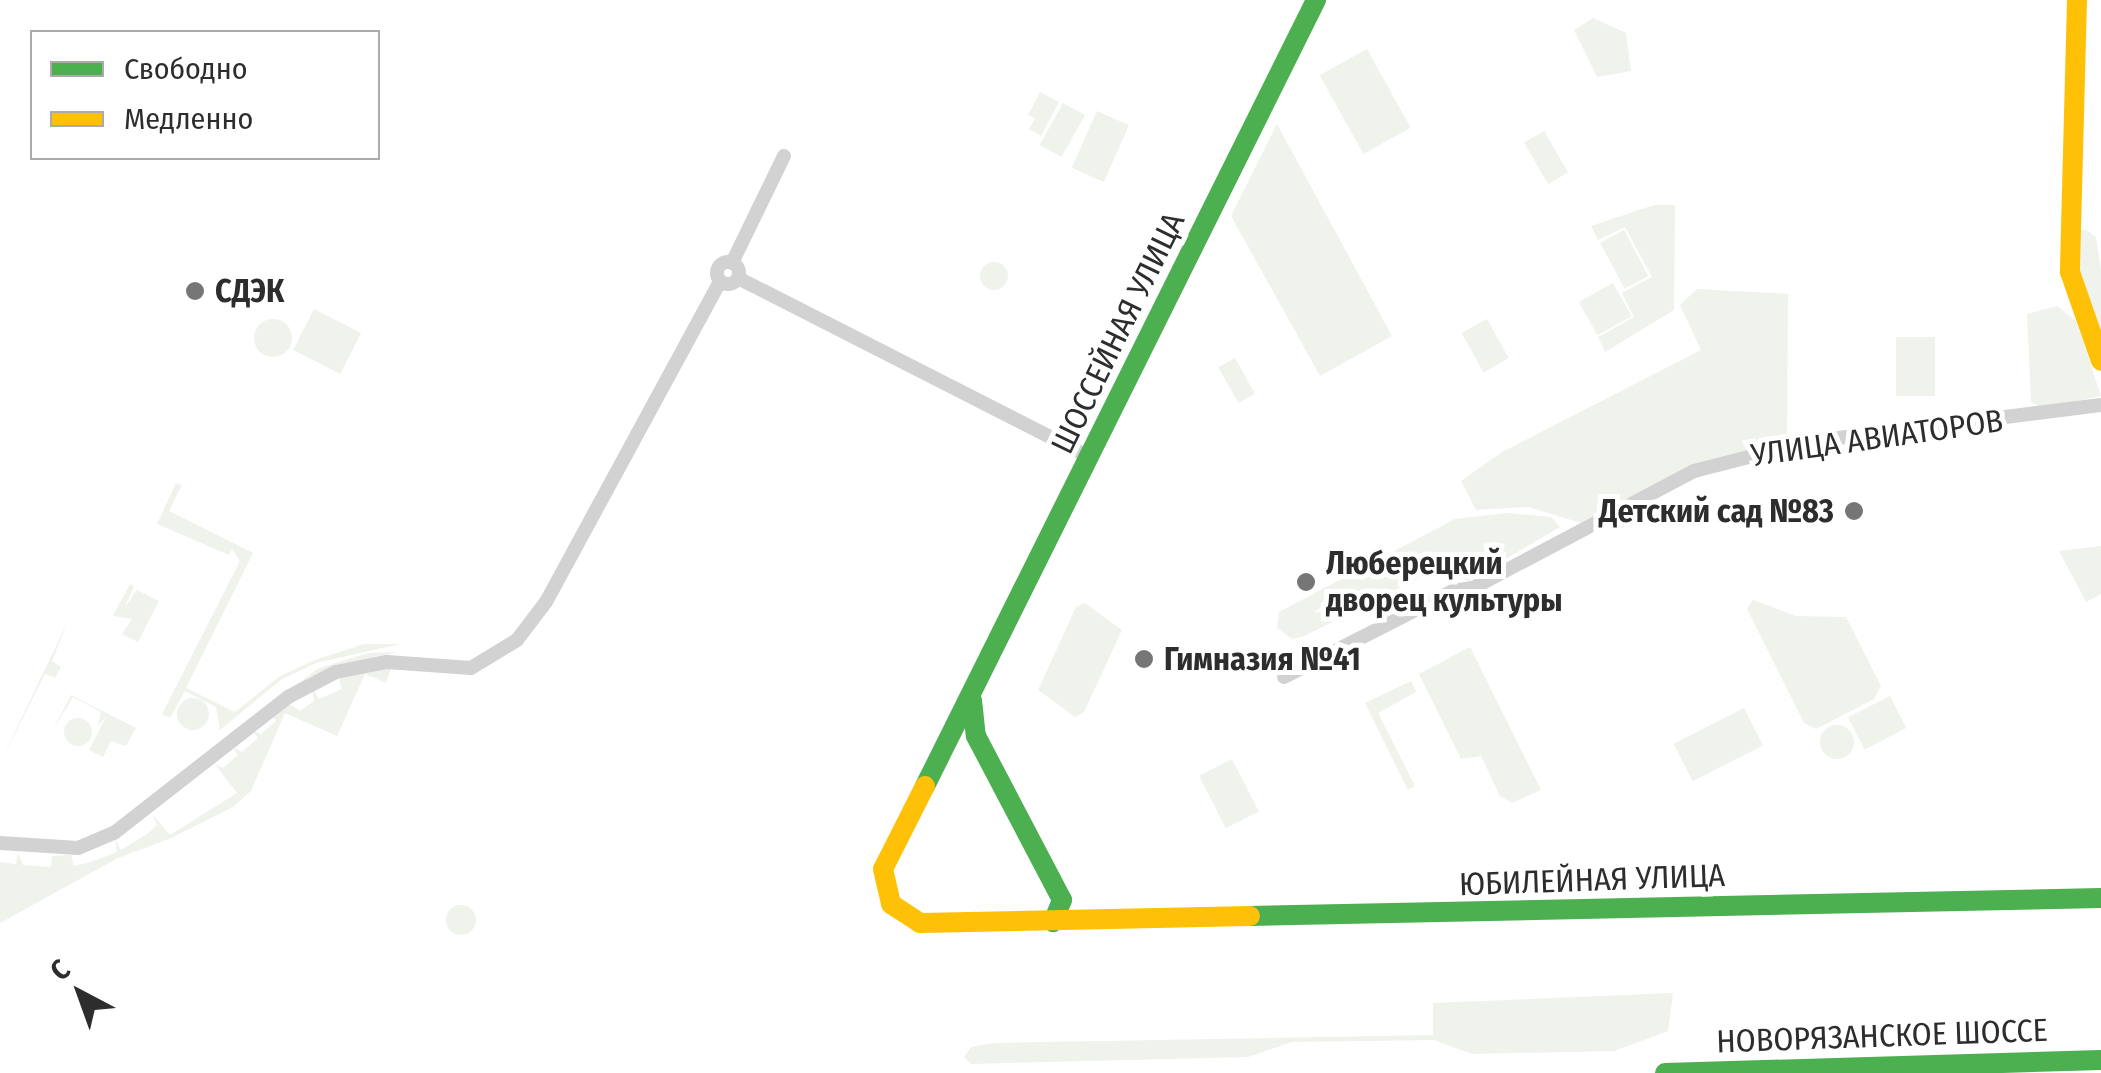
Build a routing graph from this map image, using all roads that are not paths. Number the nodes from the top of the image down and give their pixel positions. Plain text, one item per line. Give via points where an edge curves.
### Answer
1 (1316, 0) edge
2 (2077, 0) edge
3 (784, 156) dead end
4 (735, 271) junction
5 (2101, 360) edge
6 (2101, 406) edge
7 (1090, 457) junction
8 (1284, 677) dead end
9 (972, 692) junction
10 (986, 756) junction
11 (936, 762) junction
12 (0, 843) edge
13 (2101, 898) edge
14 (1062, 900) junction
15 (1084, 921) junction
16 (1053, 922) junction
17 (2101, 1060) edge
18 (1664, 1073) edge

1 - 7 main road, ШОССЕЙНАЯ УЛИЦА
2 - 5 main road via 2070,272
3 - 4 street
4 - 7 street via 888,357
4 - 12 street via 718,269 720,282 546,602 517,640 472,668 387,662 336,672 288,697 114,833 78,848
6 - 8 street, УЛИЦА АВИАТОРОВ via 1807,442 1694,471 1474,588 1453,591
7 - 9 main road, ШОССЕЙНАЯ УЛИЦА
9 - 10 main road via 972,723
9 - 11 main road, ШОССЕЙНАЯ УЛИЦА
10 - 11 main road via 954,751
10 - 14 main road
11 - 16 main road, ШОССЕЙНАЯ УЛИЦА via 883,869 891,904 920,924
13 - 15 main road, ЮБИЛЕЙНАЯ УЛИЦА
14 - 15 main road
14 - 16 main road
15 - 16 main road, ЮБИЛЕЙНАЯ УЛИЦА
17 - 18 main road, НОВОРЯЗАНСКОЕ ШОССЕ

